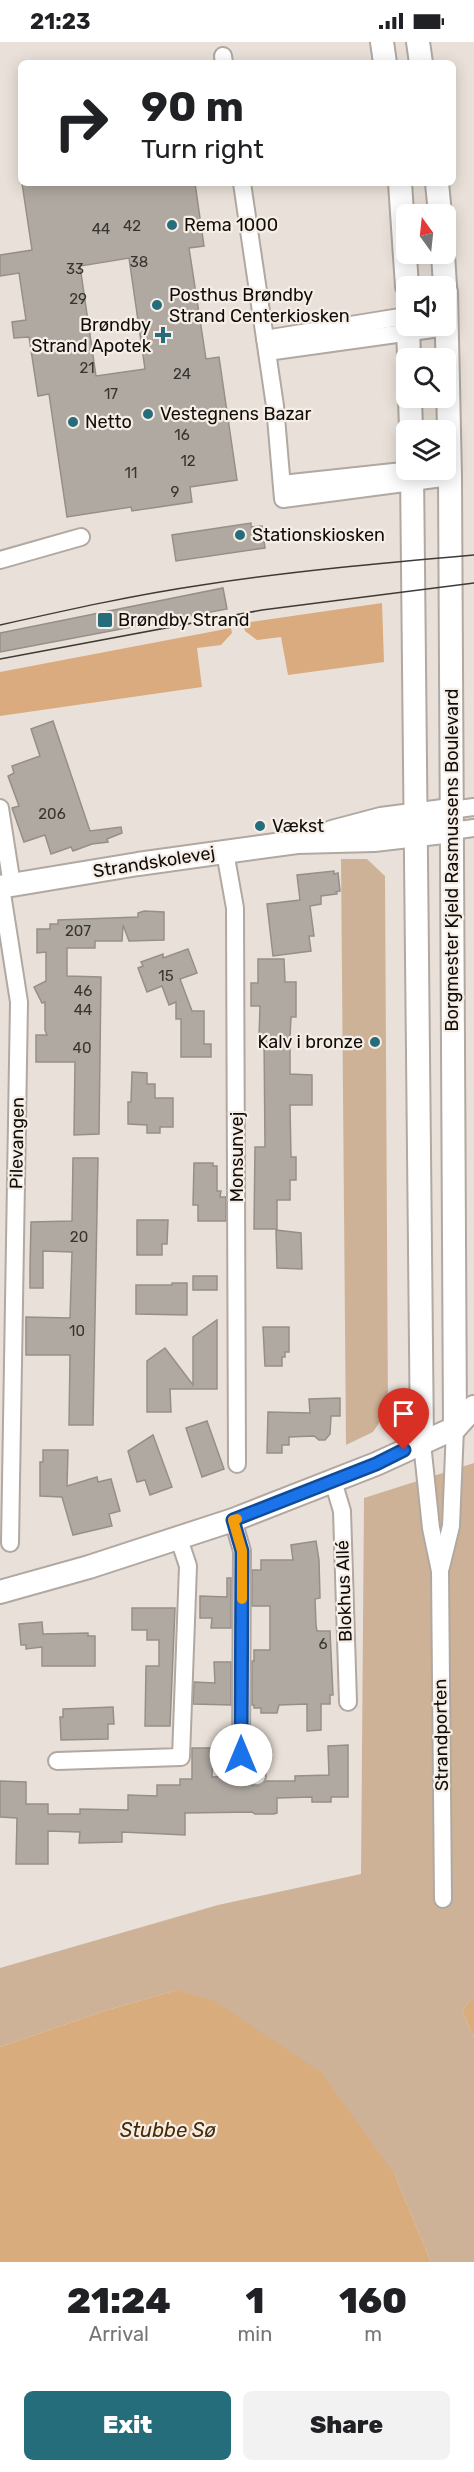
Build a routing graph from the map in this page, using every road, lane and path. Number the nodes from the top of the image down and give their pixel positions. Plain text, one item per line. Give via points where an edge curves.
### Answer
1 (382, 42) edge
2 (418, 42) edge
3 (385, 60) edge
4 (421, 60) edge
5 (242, 186) edge
6 (400, 186) edge
7 (437, 186) edge
8 (439, 204) edge
9 (406, 276) edge
10 (396, 326) edge
11 (447, 336) edge
12 (266, 345) junction
13 (449, 420) edge
14 (396, 478) edge
15 (412, 480) edge
16 (450, 480) edge
17 (81, 537) dead end
18 (0, 560) edge
19 (474, 807) edge
20 (0, 808) edge
21 (459, 823) edge
22 (415, 825) junction
23 (225, 852) junction
24 (4, 886) edge
25 (474, 1407) edge
26 (465, 1428) edge
27 (422, 1443) junction
28 (237, 1464) dead end
29 (333, 1481) junction
30 (233, 1520) junction
31 (178, 1539) junction
32 (10, 1544) dead end
33 (440, 1571) junction
34 (0, 1592) edge
35 (348, 1702) dead end
36 (57, 1761) dead end
37 (257, 1776) dead end
38 (443, 1899) dead end

1 - 3 street
2 - 4 street
5 - 12 street
6 - 9 street
7 - 8 street
10 - 12 street
11 - 13 street, Borgmester Kjeld Rasmussens Boulevard
12 - 14 street via 283,499
15 - 22 street, Borgmester Kjeld Rasmussens Boulevard
16 - 21 street, Borgmester Kjeld Rasmussens Boulevard
17 - 18 street
19 - 21 street, Strandskolevej
20 - 24 street
21 - 22 street, Strandskolevej
21 - 26 street, Borgmester Kjeld Rasmussens Boulevard
22 - 23 street, Strandskolevej via 374,840 297,842
22 - 27 street, Borgmester Kjeld Rasmussens Boulevard
23 - 24 street, Strandskolevej
23 - 28 street, Monsunvej via 235,908
24 - 32 street, Pilevangen via 19,1002
25 - 26 street
26 - 27 street
26 - 33 street, Strandporten via 451,1526
27 - 29 street
27 - 33 street, Strandporten
29 - 30 street
29 - 35 street, Blokhus Allé via 342,1511
30 - 31 street
30 - 37 street via 242,1551 241,1755
31 - 34 street
31 - 36 street via 188,1566 181,1757
33 - 38 street, Strandporten

